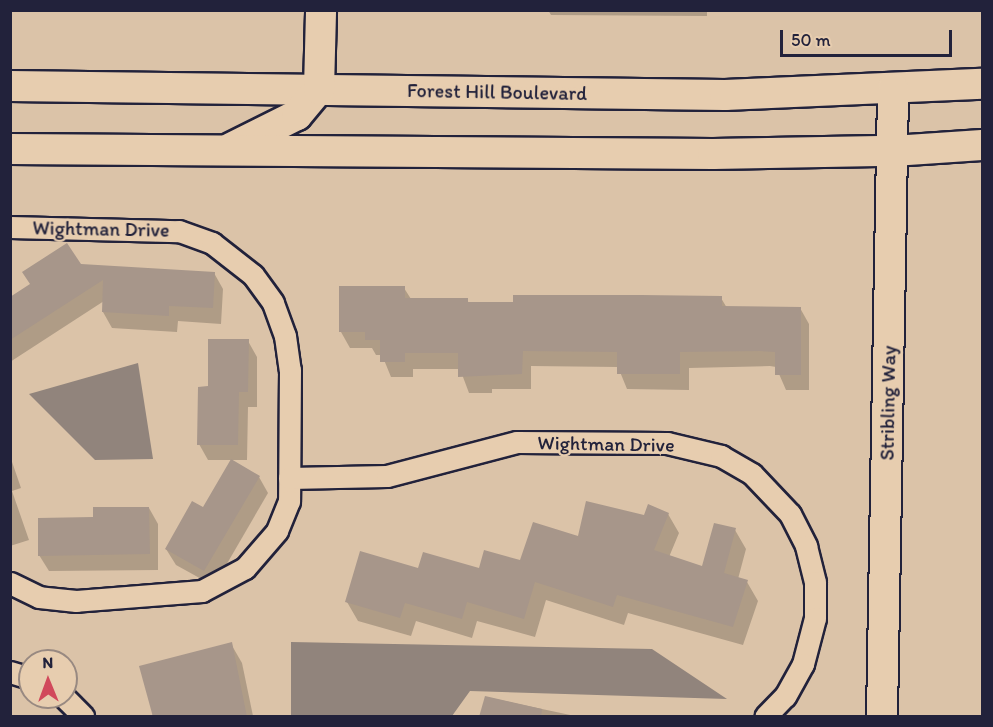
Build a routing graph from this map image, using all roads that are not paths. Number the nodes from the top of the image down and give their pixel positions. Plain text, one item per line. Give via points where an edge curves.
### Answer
1 (321, 10) edge
2 (982, 84) edge
3 (10, 86) edge
4 (893, 88) junction
5 (319, 89) junction
6 (982, 145) edge
7 (10, 149) edge
8 (225, 151) junction
9 (893, 151) junction
10 (10, 227) edge
11 (289, 478) junction
12 (10, 583) edge
13 (766, 717) edge
14 (882, 717) edge

1 - 5 main road
2 - 4 main road, Forest Hill Boulevard
3 - 5 main road, Forest Hill Boulevard
4 - 5 main road, Forest Hill Boulevard via 725,95
4 - 9 main road, Stribling Way
5 - 8 main road via 297,115
6 - 9 main road
7 - 8 main road
8 - 9 main road
9 - 14 main road, Stribling Way
10 - 11 street, Wightman Drive via 179,231 212,243 240,263 273,303 285,336 290,370
11 - 12 street, Wightman Drive via 289,501 277,531 258,558 202,591 76,601 39,597
11 - 13 street, Wightman Drive via 387,476 517,442 668,443 721,456 752,474 790,514 806,546 815,582 815,618 803,664 785,696

